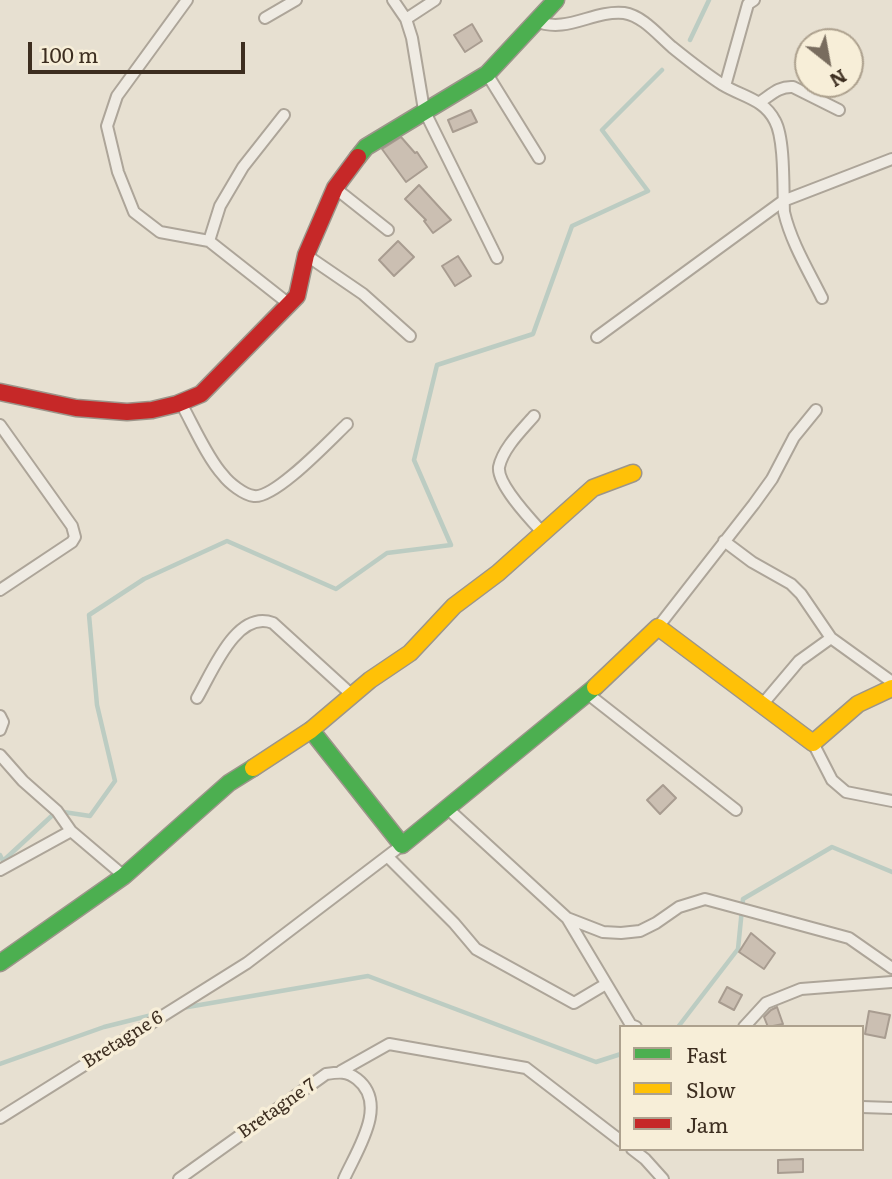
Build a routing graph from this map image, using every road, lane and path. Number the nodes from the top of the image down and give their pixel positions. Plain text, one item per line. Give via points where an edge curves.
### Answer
1 (187, 0) edge
2 (296, 0) edge
3 (393, 0) edge
4 (435, 0) edge
5 (556, 0) edge
6 (754, 0) edge
7 (265, 18) dead end
8 (405, 19) junction
9 (535, 22) junction
10 (487, 75) junction
11 (725, 86) junction
12 (760, 102) junction
13 (424, 110) junction
14 (839, 110) dead end
15 (284, 116) dead end
16 (540, 158) dead end
17 (892, 159) edge
18 (335, 188) junction
19 (783, 201) junction
20 (388, 230) dead end
21 (209, 242) junction
22 (306, 255) junction
23 (497, 258) dead end
24 (822, 298) dead end
25 (289, 304) junction
26 (410, 336) dead end
27 (597, 337) dead end
28 (0, 392) edge
29 (182, 405) junction
30 (816, 410) dead end
31 (534, 416) dead end
32 (347, 424) dead end
33 (0, 425) edge
34 (633, 473) dead end
35 (541, 532) junction
36 (724, 541) junction
37 (0, 573) edge
38 (4, 587) edge
39 (658, 626) junction
40 (831, 638) junction
41 (892, 682) edge
42 (892, 688) edge
43 (588, 694) junction
44 (352, 695) junction
45 (197, 698) dead end
46 (761, 706) junction
47 (0, 716) edge
48 (0, 730) edge
49 (311, 730) junction
50 (813, 743) junction
51 (0, 755) edge
52 (892, 801) edge
53 (447, 808) junction
54 (736, 810) dead end
55 (71, 831) junction
56 (402, 845) junction
57 (388, 857) junction
58 (0, 870) edge
59 (124, 876) junction
60 (567, 918) junction
61 (0, 963) edge
62 (892, 968) edge
63 (892, 982) edge
64 (606, 984) junction
65 (631, 1025) edge
66 (746, 1025) edge
67 (341, 1071) junction
68 (864, 1107) edge
69 (892, 1108) edge
70 (0, 1118) edge
71 (619, 1139) edge
72 (635, 1151) edge
73 (179, 1179) edge
74 (344, 1179) edge
75 (663, 1179) edge

1 - 21 street via 117,96 107,126 134,212 160,232
2 - 7 street
3 - 8 street
4 - 8 street
5 - 9 street
6 - 11 street via 748,4
8 - 13 street
9 - 10 street
9 - 11 street via 558,27 607,14 628,14
10 - 13 street
10 - 16 street
11 - 12 street
12 - 14 street via 785,86
12 - 19 street via 780,136
13 - 18 street via 366,147
13 - 23 street
15 - 21 street via 243,167 220,206
17 - 19 street
18 - 20 street
18 - 22 street
19 - 24 street via 791,236
19 - 27 street
21 - 25 street
22 - 25 street via 297,296
22 - 26 street via 363,294
25 - 29 street via 201,394
28 - 29 street via 81,411 136,412
29 - 32 street via 222,474 253,496 268,494 287,480
30 - 36 street via 754,505
31 - 35 street via 506,453 499,473
33 - 38 street via 72,526 75,537
34 - 35 street via 593,488
35 - 44 street via 454,606 410,653
36 - 39 street
36 - 40 street via 791,584
37 - 38 street
39 - 43 street
39 - 46 street
40 - 41 street
40 - 46 street via 793,666
42 - 50 street via 858,704
43 - 53 street
43 - 54 street
44 - 45 street via 263,619 236,632
44 - 49 street
46 - 50 street
47 - 48 street
49 - 56 street
49 - 59 street via 229,783
50 - 52 street via 839,788
51 - 55 street
53 - 56 street
53 - 60 street
55 - 58 street
55 - 59 street
56 - 57 street, Bretagne 6
57 - 64 street via 476,948 574,1003
57 - 70 street, Bretagne 6 via 247,963
59 - 61 street
60 - 62 street via 603,932 640,931 679,907 705,899 849,938
60 - 64 street
63 - 66 street via 801,989 766,1003
64 - 65 street
67 - 71 street, Bretagne 7 via 389,1044 526,1068
67 - 73 street, Bretagne 7 via 326,1074
67 - 74 street via 362,1083 372,1105
68 - 69 street
72 - 75 street

